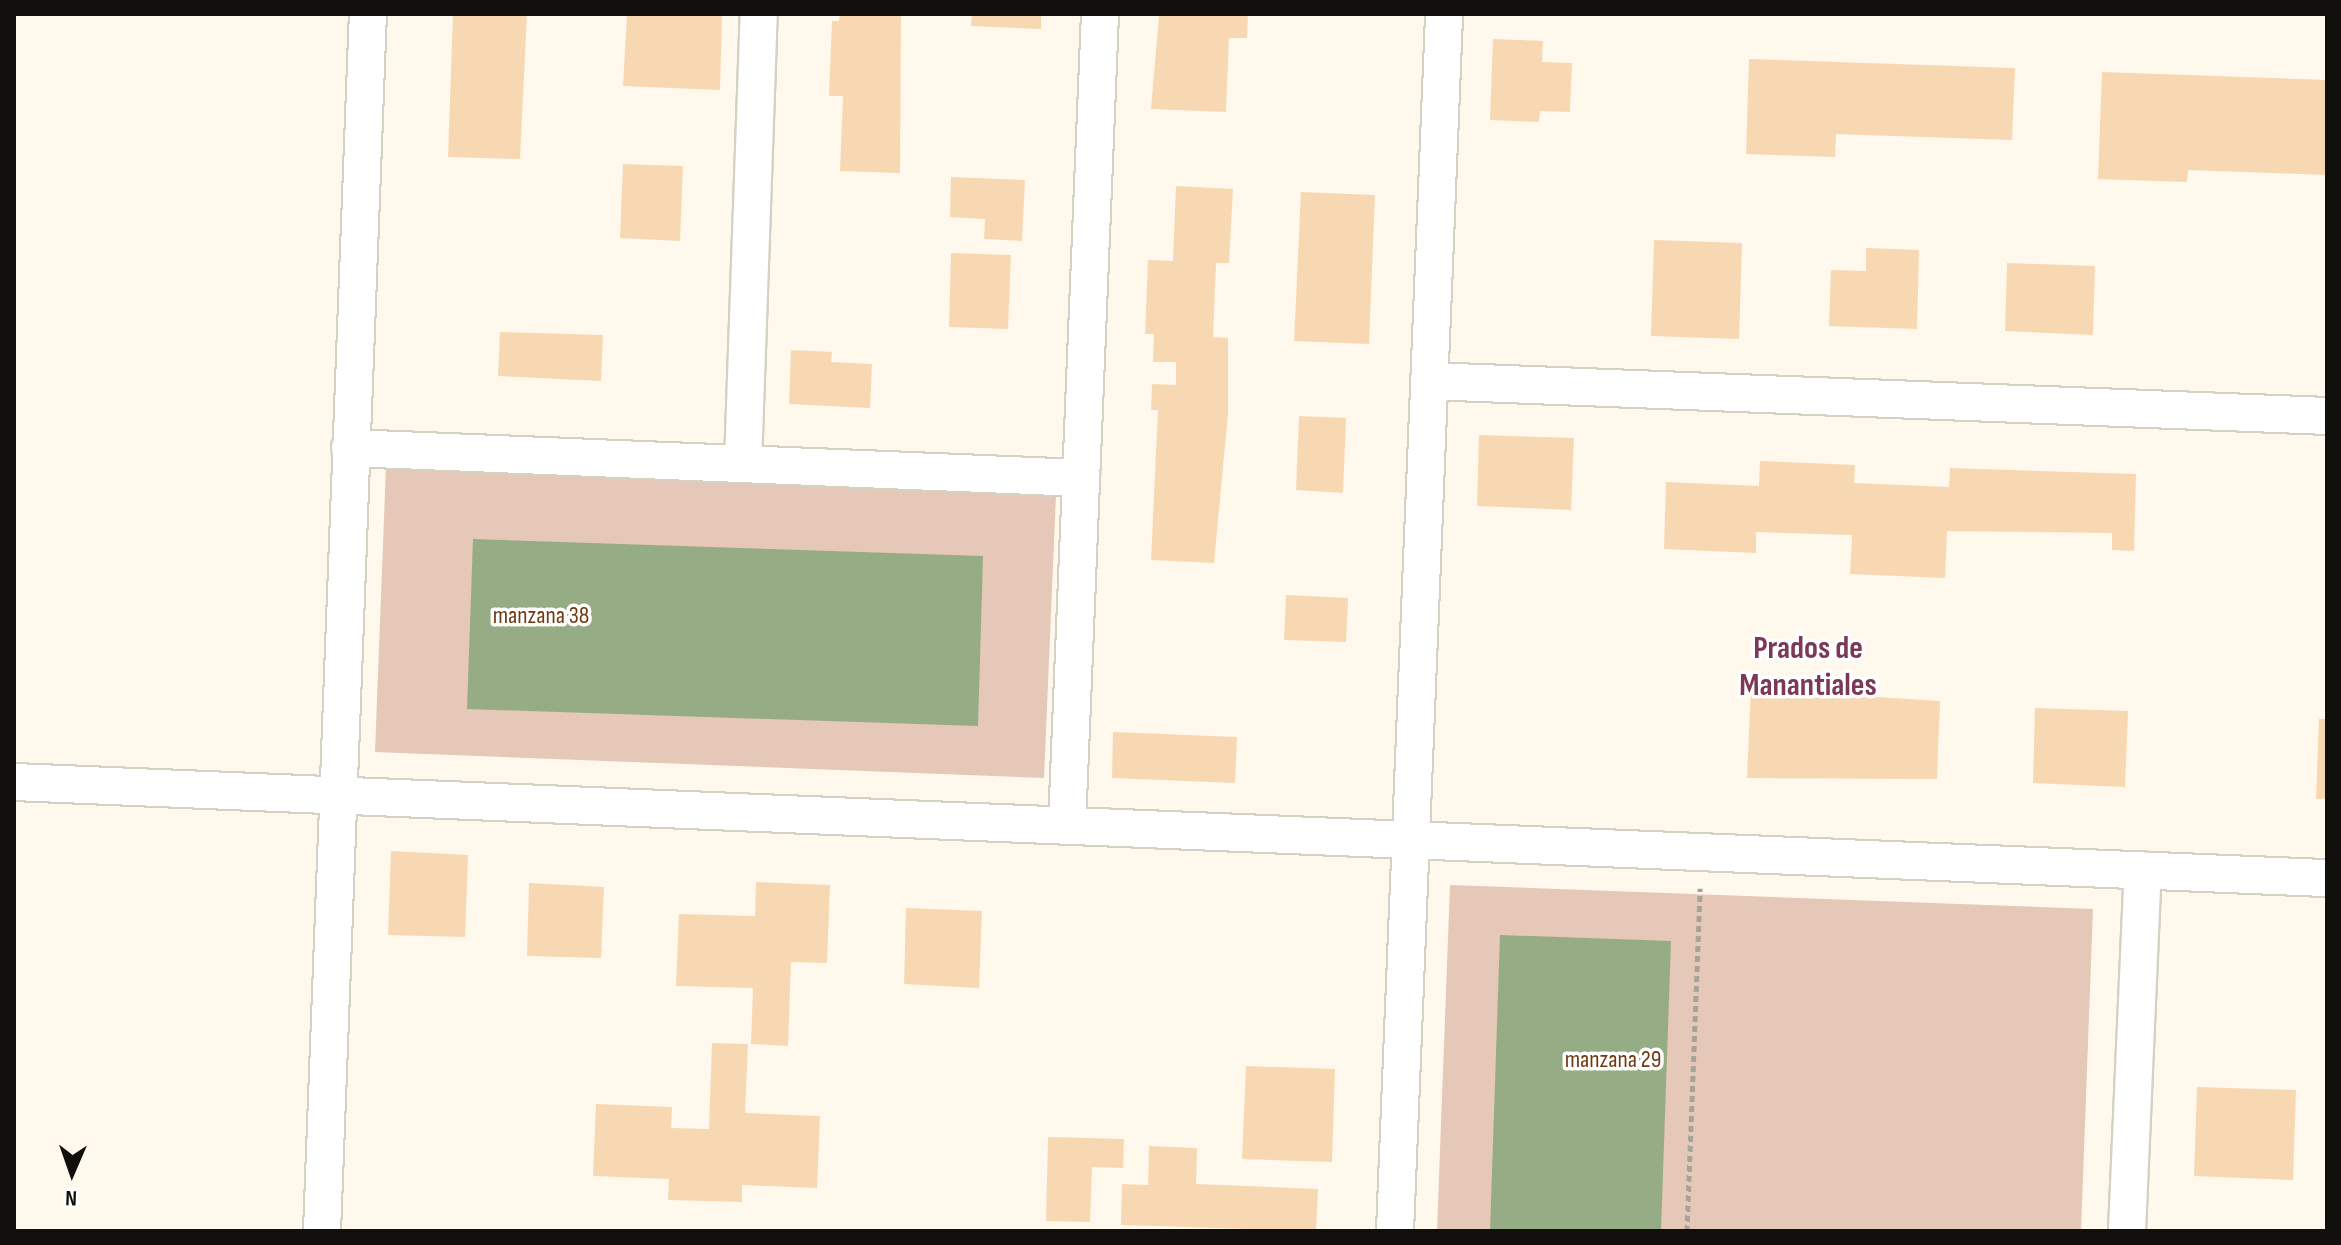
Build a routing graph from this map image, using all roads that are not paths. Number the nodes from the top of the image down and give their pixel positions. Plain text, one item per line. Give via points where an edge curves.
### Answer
1 (368, 14) edge
2 (759, 14) edge
3 (1100, 14) edge
4 (1444, 14) edge
5 (1429, 381) junction
6 (2327, 416) edge
7 (350, 448) junction
8 (743, 464) junction
9 (1081, 478) junction
10 (14, 782) edge
11 (336, 795) junction
12 (1067, 825) junction
13 (1410, 840) junction
14 (2143, 870) junction
15 (2327, 878) edge
16 (322, 1231) edge
17 (1395, 1231) edge
18 (2127, 1231) edge

1 - 7 street
2 - 8 street
3 - 9 street
4 - 5 street
5 - 6 street
5 - 13 street
7 - 8 street
7 - 11 street
8 - 9 street
9 - 12 street
10 - 11 street
11 - 12 street
11 - 16 street
12 - 13 street
13 - 14 street
13 - 17 street
14 - 15 street
14 - 18 street

